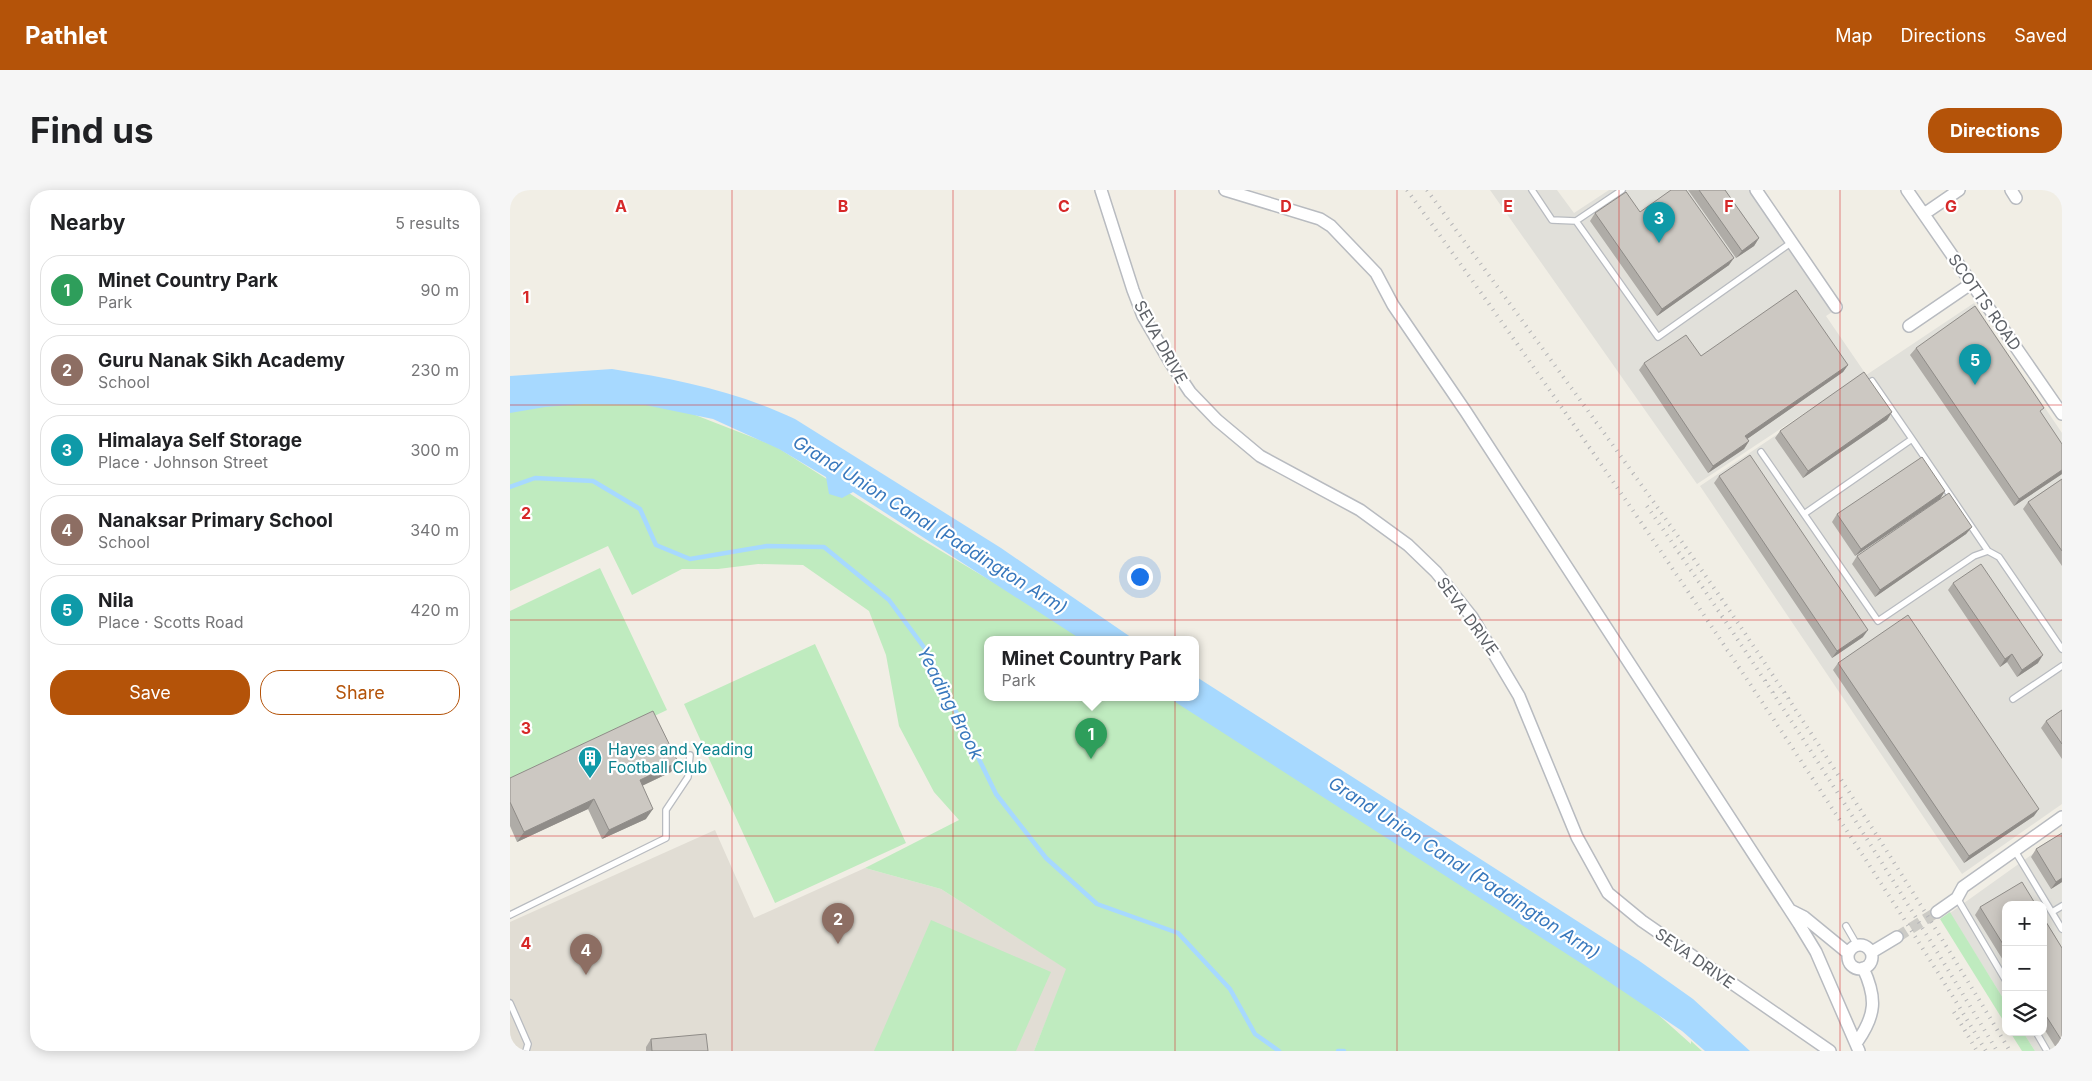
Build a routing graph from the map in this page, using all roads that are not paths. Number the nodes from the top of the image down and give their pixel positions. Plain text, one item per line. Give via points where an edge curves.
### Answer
1 (1101, 190) edge
2 (1225, 190) edge
3 (1532, 190) edge
4 (1622, 190) edge
5 (1756, 190) edge
6 (1907, 190) edge
7 (1959, 190) edge
8 (1924, 214) junction
9 (1576, 221) junction
10 (1792, 242) junction
11 (1972, 283) junction
12 (1836, 307) dead end
13 (1908, 326) dead end
14 (1872, 381) edge
15 (2062, 414) edge
16 (1912, 439) junction
17 (1761, 452) dead end
18 (1804, 514) junction
19 (1988, 551) junction
20 (2062, 650) edge
21 (2062, 666) edge
22 (2013, 700) dead end
23 (690, 755) dead end
24 (2061, 819) edge
25 (2015, 850) junction
26 (1957, 898) junction
27 (2062, 906) edge
28 (1788, 908) junction
29 (1936, 912) tunnel mouth
30 (2052, 912) junction
31 (510, 915) edge
32 (1846, 926) dead end
33 (2062, 929) edge
34 (1897, 938) tunnel mouth
35 (1857, 945) junction
36 (1872, 952) junction
37 (1848, 953) junction
38 (1863, 968) junction
39 (2002, 974) edge
40 (510, 1003) edge
41 (2038, 1036) edge
42 (1858, 1046) edge
43 (526, 1051) edge
44 (1830, 1051) edge
45 (2047, 1051) edge

1 - 44 street, SEVA DRIVE via 1143,316 1190,392 1260,456 1360,510 1408,545 1436,572 1472,617 1519,696 1578,837 1608,893 1628,911
2 - 28 street via 1320,219 1331,226 1376,273 1393,304
3 - 9 lane via 1552,220
4 - 9 lane
5 - 10 street
6 - 8 street, SCOTTS ROAD
7 - 8 street
8 - 11 street, SCOTTS ROAD
9 - 10 lane via 1658,337
10 - 12 street
11 - 13 street
11 - 15 street, SCOTTS ROAD
14 - 16 lane
16 - 18 lane
16 - 19 lane
17 - 18 lane
18 - 19 lane via 1878,620 1974,556
19 - 20 lane via 1999,557
21 - 22 lane
23 - 31 lane via 688,777 666,810 666,838
24 - 25 street
25 - 26 street via 1963,887
25 - 30 lane
26 - 29 street
26 - 39 lane
27 - 30 lane
28 - 37 street
28 - 42 street via 1816,952
30 - 33 lane
32 - 35 lane
34 - 36 street
35 - 36 street via 1867,946
35 - 37 street
36 - 38 street via 1872,960
37 - 38 street via 1852,965
38 - 42 street via 1873,994 1873,1007
40 - 43 lane via 528,1044
41 - 45 lane

